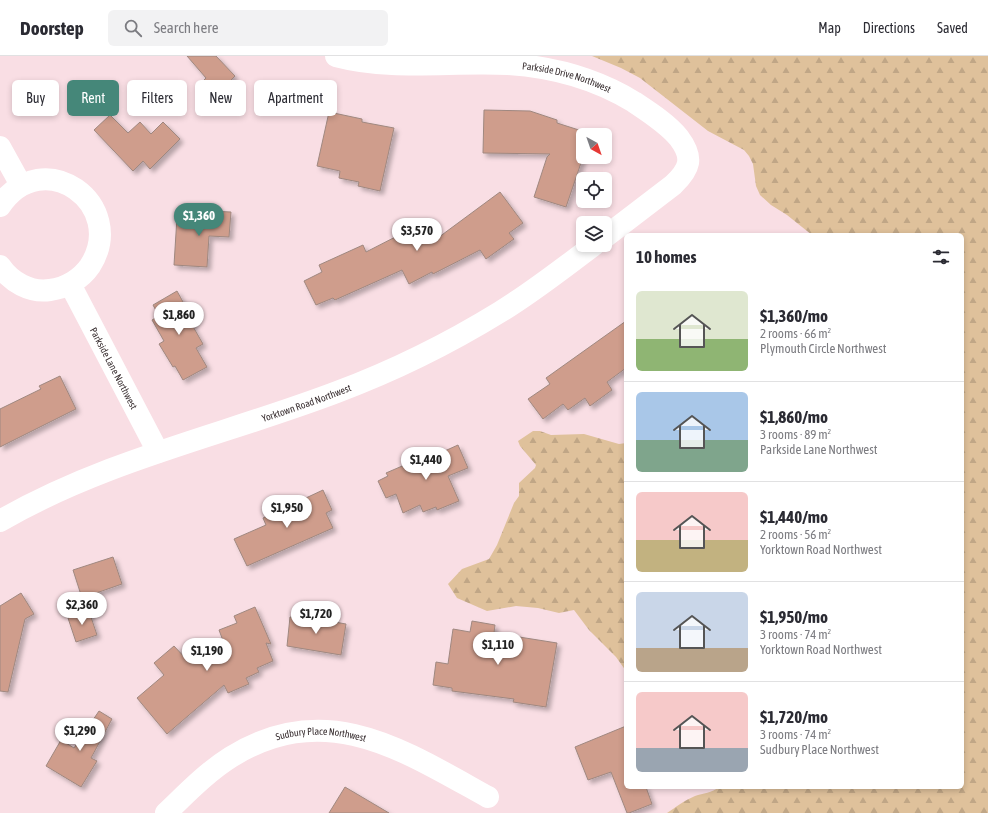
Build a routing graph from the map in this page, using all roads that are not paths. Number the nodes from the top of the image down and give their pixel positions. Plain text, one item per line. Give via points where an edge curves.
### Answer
1 (336, 56) edge
2 (0, 147) edge
3 (21, 185) junction
4 (0, 206) edge
5 (612, 232) edge
6 (584, 252) edge
7 (0, 266) edge
8 (70, 284) junction
9 (158, 452) junction
10 (0, 521) edge
11 (488, 797) dead end
12 (166, 813) edge

1 - 5 street, Parkside Drive Northwest via 400,65 514,65 585,78 622,94 671,130 686,148 688,166 682,177 673,185
2 - 3 street
3 - 4 street via 10,193
3 - 8 street via 39,179 56,180 71,185 84,195 93,208 98,224 99,241 95,258 85,273
6 - 9 street, Yorktown Road Northwest via 500,312 400,366 336,393
7 - 8 street via 14,281 30,288 47,290
8 - 9 street, Parkside Lane Northwest
9 - 10 street, Yorktown Road Northwest via 81,480
11 - 12 street, Sudbury Place Northwest via 386,744 353,735 307,730 264,741 230,758

